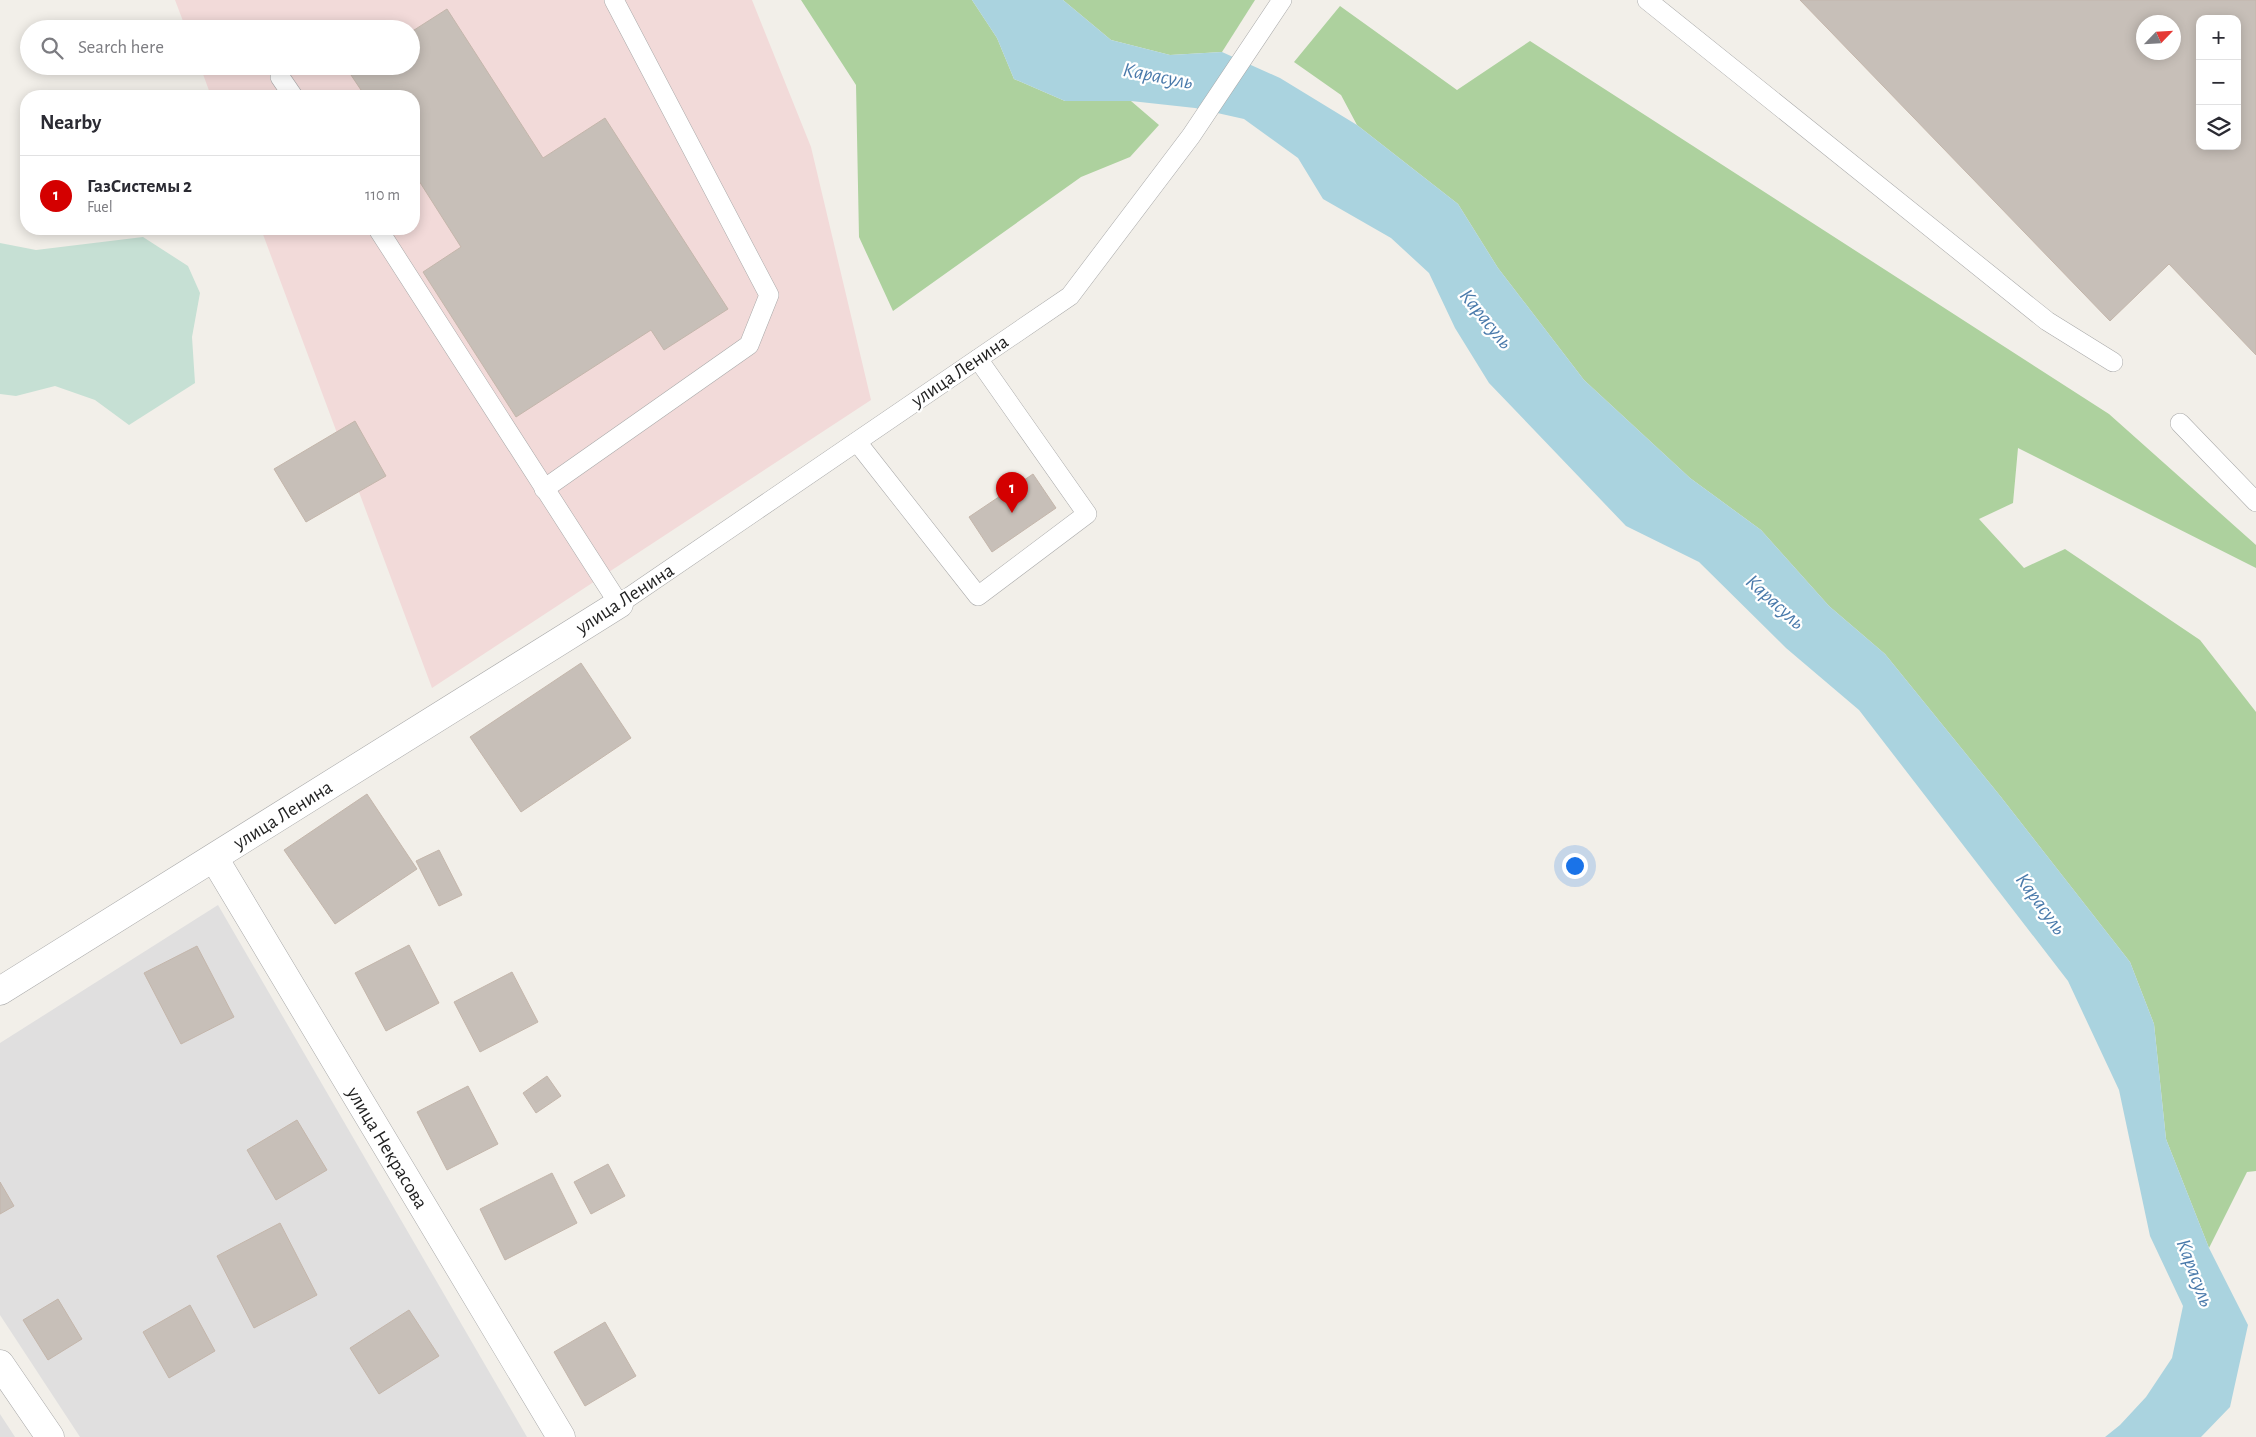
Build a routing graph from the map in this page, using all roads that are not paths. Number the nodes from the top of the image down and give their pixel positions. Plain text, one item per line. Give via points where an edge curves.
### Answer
1 (614, 0) edge
2 (1282, 0) edge
3 (1647, 0) edge
4 (280, 77) dead end
5 (289, 90) edge
6 (382, 235) edge
7 (978, 359) junction
8 (2113, 362) dead end
9 (2180, 423) dead end
10 (857, 442) junction
11 (544, 489) junction
12 (2256, 502) edge
13 (620, 604) junction
14 (214, 858) junction
15 (0, 991) edge
16 (0, 1364) edge
17 (50, 1437) edge
18 (561, 1437) edge

1 - 11 lane via 769,295 749,345
2 - 7 lane, улица Ленина via 1191,136 1070,296
3 - 8 lane via 2047,321
4 - 5 lane
6 - 11 lane
7 - 10 lane, улица Ленина
7 - 10 lane via 1087,514 978,596
9 - 12 lane
10 - 13 lane, улица Ленина
11 - 13 lane
13 - 14 street, улица Ленина
14 - 15 street, улица Ленина
14 - 18 street, улица Некрасова
16 - 17 street

